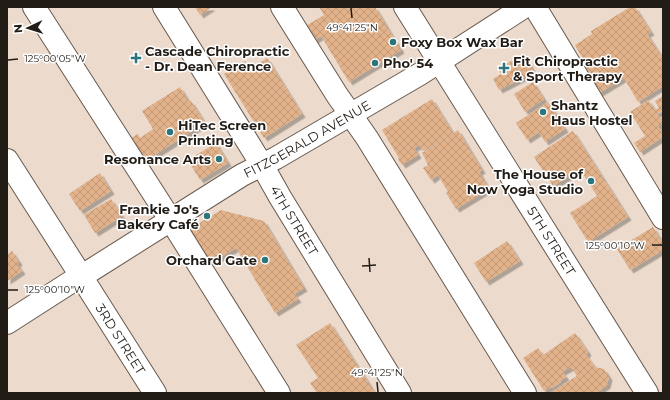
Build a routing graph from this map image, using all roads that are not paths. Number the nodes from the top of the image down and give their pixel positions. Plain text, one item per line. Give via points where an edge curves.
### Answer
1 (34, 7) edge
2 (164, 7) edge
3 (282, 7) edge
4 (405, 7) edge
5 (524, 7) edge
6 (535, 7) edge
7 (438, 61) junction
8 (350, 115) junction
9 (7, 160) edge
10 (262, 165) junction
11 (663, 218) edge
12 (171, 220) junction
13 (81, 276) junction
14 (7, 323) edge
15 (663, 391) edge
16 (156, 393) edge
17 (279, 393) edge
18 (400, 393) edge
19 (525, 393) edge
20 (648, 393) edge
21 (659, 393) edge

1 - 12 street
2 - 10 street, 4TH STREET
3 - 8 street
4 - 7 street, 5TH STREET
5 - 7 street, FITZGERALD AVENUE
6 - 11 street
7 - 8 street, FITZGERALD AVENUE
7 - 20 street, 5TH STREET
8 - 10 street, FITZGERALD AVENUE
8 - 19 street via 367,138
9 - 13 street, 3RD STREET
10 - 12 street, FITZGERALD AVENUE
10 - 18 street, 4TH STREET
12 - 13 street, FITZGERALD AVENUE
12 - 17 street
13 - 14 street, FITZGERALD AVENUE
13 - 16 street, 3RD STREET
15 - 21 street

